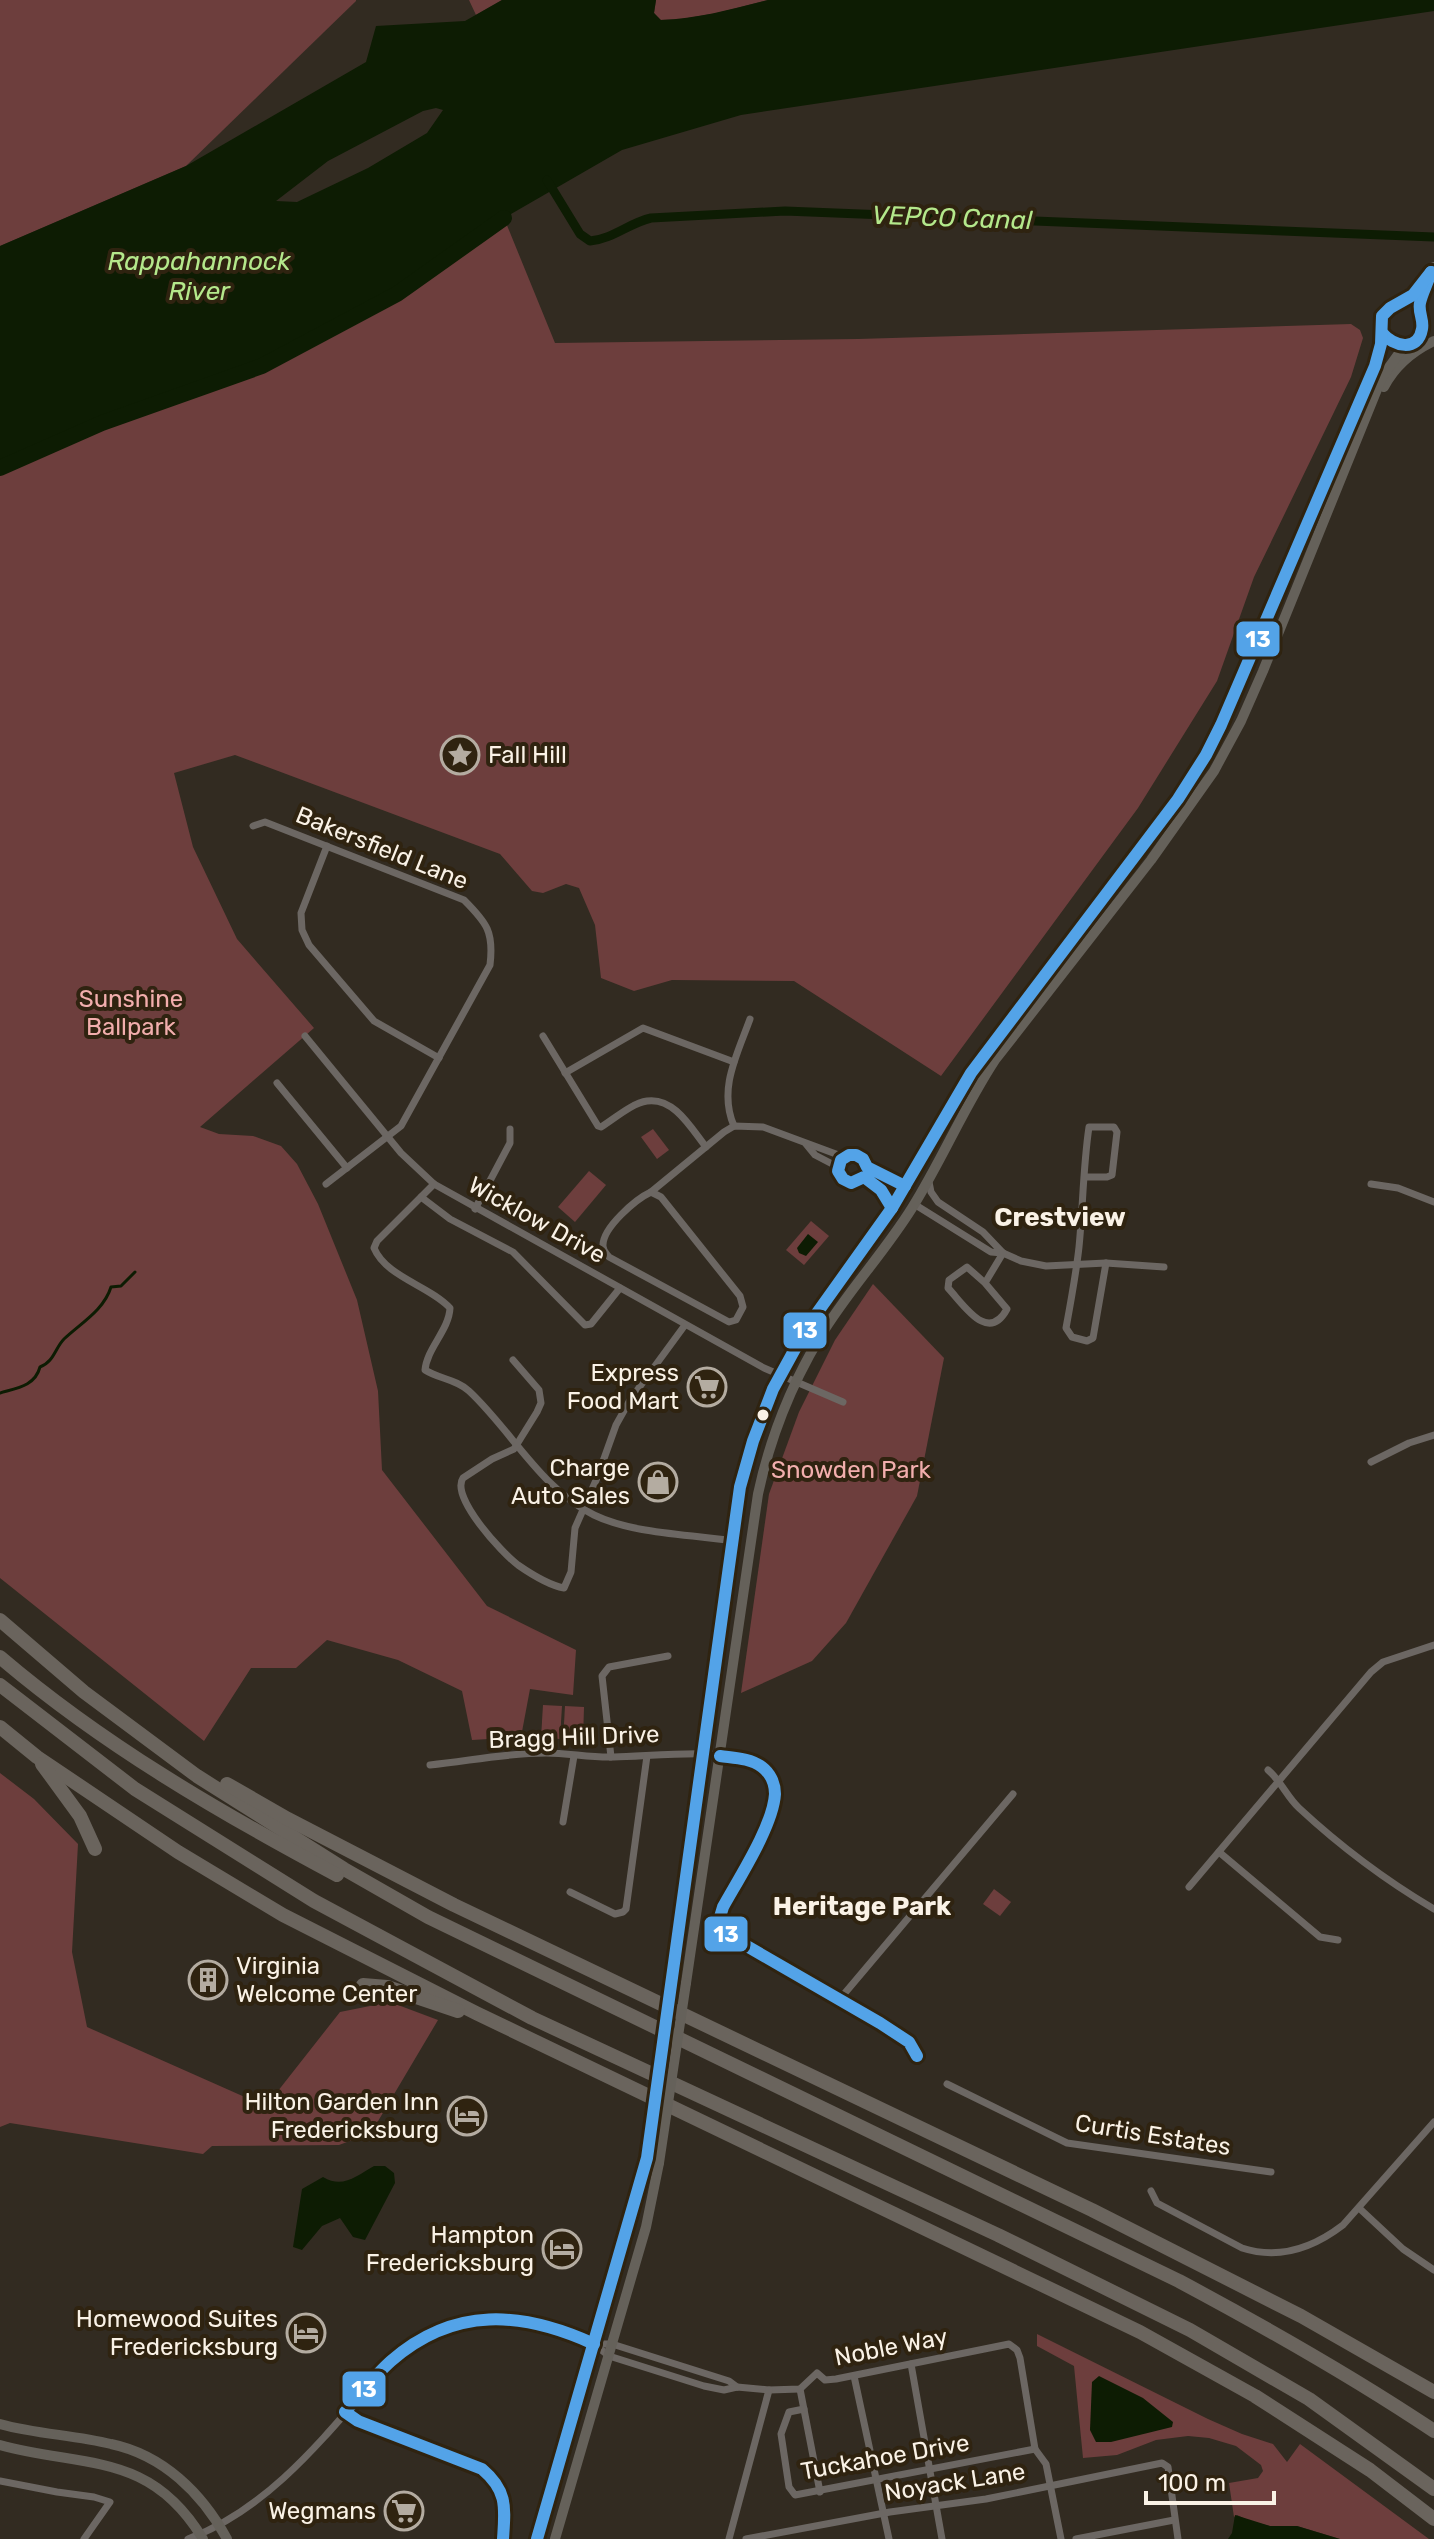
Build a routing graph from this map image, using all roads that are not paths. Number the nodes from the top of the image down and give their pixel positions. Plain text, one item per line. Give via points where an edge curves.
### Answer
1 (1432, 269) edge
2 (1397, 305) junction
3 (1420, 316) junction
4 (1434, 319) edge
5 (1382, 333) junction
6 (1434, 333) edge
7 (1419, 337) junction
8 (1434, 341) edge
9 (1407, 346) junction
10 (1355, 446) junction
11 (253, 826) dead end
12 (327, 846) junction
13 (750, 1019) dead end
14 (305, 1036) dead end
15 (543, 1036) dead end
16 (439, 1058) junction
17 (734, 1062) junction
18 (565, 1073) junction
19 (277, 1083) dead end
20 (734, 1126) junction
21 (510, 1129) dead end
22 (388, 1138) junction
23 (804, 1143) junction
24 (706, 1147) junction
25 (844, 1157) junction
26 (838, 1167) junction
27 (867, 1167) junction
28 (347, 1168) junction
29 (864, 1177) junction
30 (929, 1177) junction
31 (1084, 1177) junction
32 (326, 1184) dead end
33 (434, 1184) junction
34 (1371, 1184) dead end
35 (905, 1186) junction
36 (651, 1192) junction
37 (421, 1197) junction
38 (1434, 1202) edge
39 (914, 1204) junction
40 (892, 1208) junction
41 (475, 1209) junction
42 (1003, 1253) junction
43 (1106, 1263) junction
44 (1077, 1265) junction
45 (1164, 1267) dead end
46 (985, 1283) junction
47 (620, 1288) junction
48 (685, 1325) junction
49 (513, 1360) dead end
50 (779, 1375) junction
51 (795, 1381) junction
52 (843, 1402) dead end
53 (1434, 1435) edge
54 (518, 1445) junction
55 (1371, 1462) dead end
56 (583, 1509) junction
57 (732, 1541) junction
58 (0, 1620) edge
59 (1434, 1645) edge
60 (668, 1656) dead end
61 (0, 1657) edge
62 (0, 1685) edge
63 (0, 1727) edge
64 (146, 1738) junction
65 (703, 1754) junction
66 (574, 1756) junction
67 (647, 1756) junction
68 (720, 1756) junction
69 (37, 1757) junction
70 (611, 1757) junction
71 (430, 1765) dead end
72 (1268, 1770) dead end
73 (1280, 1781) junction
74 (1013, 1794) dead end
75 (563, 1822) dead end
76 (95, 1849) dead end
77 (1219, 1852) junction
78 (1189, 1887) dead end
79 (570, 1892) dead end
80 (1434, 1909) edge
81 (428, 1917) junction
82 (1338, 1940) dead end
83 (363, 1985) dead end
84 (839, 2000) junction
85 (476, 2013) junction
86 (917, 2056) dead end
87 (947, 2084) dead end
88 (1434, 2122) edge
89 (1271, 2172) dead end
90 (1151, 2191) dead end
91 (1359, 2208) junction
92 (1434, 2270) edge
93 (594, 2344) junction
94 (612, 2344) junction
95 (609, 2356) junction
96 (911, 2364) junction
97 (854, 2376) junction
98 (737, 2387) junction
99 (800, 2389) junction
100 (769, 2390) junction
101 (1434, 2392) edge
102 (804, 2409) junction
103 (0, 2424) edge
104 (1434, 2431) edge
105 (0, 2445) edge
106 (1035, 2449) junction
107 (930, 2470) junction
108 (877, 2480) junction
109 (0, 2481) edge
110 (1051, 2486) junction
111 (1434, 2489) edge
112 (820, 2492) junction
113 (935, 2505) junction
114 (884, 2513) junction
115 (1434, 2519) edge
116 (1174, 2520) junction
117 (219, 2524) junction
118 (201, 2537) edge
119 (84, 2539) edge
120 (188, 2539) edge
121 (227, 2539) edge
122 (537, 2539) edge
123 (555, 2539) edge
124 (729, 2539) edge
125 (746, 2539) edge
126 (889, 2539) edge
127 (942, 2539) edge
128 (1061, 2539) edge
129 (1076, 2539) edge
130 (1178, 2539) edge

1 - 2 main road via 1413,295
1 - 3 main road
2 - 3 main road via 1410,306
2 - 5 main road via 1382,316
3 - 4 main road
3 - 7 main road
5 - 9 main road via 1395,345
5 - 35 main road via 1375,366 1206,755 971,1073
6 - 7 main road
7 - 9 main road
8 - 10 main road via 1414,352 1387,381
9 - 10 main road via 1382,377
10 - 30 main road via 1252,696 1214,771 995,1060
11 - 12 street, Bakersfield Lane via 265,822
12 - 16 street via 301,913 309,945 374,1021
12 - 16 street, Bakersfield Lane via 464,900 488,928 493,943 490,965
13 - 17 street
14 - 22 street, Wicklow Drive
15 - 18 street
16 - 22 street, Bakersfield Lane via 403,1123
17 - 18 street via 643,1028
17 - 20 street via 727,1095
18 - 24 street via 598,1126 639,1104 663,1103 678,1112
19 - 28 street
20 - 23 street via 763,1127
20 - 24 street
21 - 41 street via 510,1143
22 - 28 street, Bakersfield Lane
22 - 33 street, Wicklow Drive
23 - 25 street
23 - 26 street
24 - 36 street
25 - 26 street
25 - 27 street via 856,1155
26 - 29 street via 847,1182
27 - 29 street
27 - 35 street
28 - 32 street, Bakersfield Lane
29 - 40 street via 883,1190
30 - 39 main road
30 - 42 street via 936,1200 983,1232
31 - 31 street via 1089,1127 1114,1127 1112,1175
31 - 44 street
33 - 37 street
33 - 41 street, Wicklow Drive
34 - 38 street
35 - 39 main road
35 - 40 main road
36 - 36 street via 616,1220 603,1250 729,1322 736,1320 743,1307 740,1296 661,1197
37 - 47 street via 450,1219 513,1252 585,1325
37 - 54 street via 374,1248 407,1280 450,1308 424,1366 428,1373 465,1387
39 - 42 street via 991,1252
39 - 51 main road
40 - 50 main road
41 - 47 street, Wicklow Drive
42 - 44 street via 1046,1266
42 - 46 street
43 - 44 street
43 - 44 street via 1093,1338 1087,1341 1072,1337 1066,1328
43 - 45 street
46 - 46 street via 1007,1309 990,1325 948,1288 949,1280 967,1267
47 - 48 street, Wicklow Drive
48 - 50 street, Wicklow Drive
48 - 56 street via 616,1425
49 - 54 street via 541,1397
50 - 51 street, Wicklow Drive
50 - 57 main road via 743,1472
51 - 52 street
51 - 68 main road via 770,1444 758,1494
53 - 55 street
54 - 56 street
54 - 56 street via 459,1484 478,1522 515,1563 564,1588
56 - 57 street via 626,1525
57 - 65 main road
58 - 64 highway
59 - 73 street via 1383,1662 1371,1672
60 - 70 street via 603,1672
61 - 81 highway via 119,1746 203,1800 375,1895
62 - 111 highway via 135,1789 314,1901 532,2018 1190,2330 1309,2399
63 - 69 highway
64 - 81 highway via 197,1776
64 - 101 highway via 454,1905 1092,2210 1301,2316
65 - 67 street, Bragg Hill Drive
65 - 68 street, Bragg Hill Drive
65 - 93 main road, bridge via 647,2158
66 - 70 street, Bragg Hill Drive
66 - 71 street, Bragg Hill Drive via 513,1755
66 - 75 street
67 - 70 street, Bragg Hill Drive
67 - 79 street via 626,1909 615,1914
68 - 84 street, Bragg Hill Drive via 758,1764 769,1774 775,1792 770,1816 723,1907 721,1926 732,1938
68 - 94 main road, bridge via 659,2163
69 - 76 highway via 80,1816
69 - 85 highway via 283,1915
72 - 73 street
73 - 77 street
73 - 80 street via 1297,1806 1347,1850
74 - 84 street
77 - 78 street
77 - 82 street via 1320,1937
81 - 104 highway via 1179,2281 1276,2332
83 - 85 highway
84 - 86 street via 909,2042
85 - 115 highway via 1140,2332 1255,2396 1370,2470
87 - 89 street, Curtis Estates via 1067,2143
88 - 91 street
90 - 91 street via 1157,2203 1255,2252 1306,2247 1326,2238
91 - 92 street
93 - 94 street, Noble Way
93 - 95 street, Noble Way
93 - 117 street via 557,2327 509,2317 474,2320 432,2333 390,2362 304,2461
93 - 122 main road
94 - 95 main road
94 - 98 street, Noble Way
95 - 98 street, Noble Way via 704,2386
95 - 123 main road
96 - 97 street, Noble Way
96 - 106 street, Noble Way via 1014,2346
96 - 107 street
97 - 99 street, Noble Way via 825,2380 817,2373
97 - 108 street
98 - 100 street, Noble Way
99 - 100 street, Noble Way
99 - 102 street
100 - 124 street
102 - 112 street
102 - 112 street, Tuckahoe Drive via 789,2412 781,2434 789,2487 795,2495
103 - 117 main road via 108,2443 143,2455 191,2487
105 - 118 main road via 132,2473 174,2502
106 - 107 street, Tuckahoe Drive
106 - 110 street via 1045,2461
107 - 108 street, Tuckahoe Drive
107 - 113 street
108 - 112 street, Tuckahoe Drive
108 - 114 street
109 - 119 street via 110,2502
110 - 113 street, Noyack Lane
110 - 116 street, Noyack Lane via 1162,2463 1168,2467
110 - 128 street
113 - 114 street, Noyack Lane
113 - 127 street
114 - 125 street, Noyack Lane
114 - 126 street
116 - 129 street
116 - 130 street
117 - 118 street
117 - 121 main road
118 - 120 street

